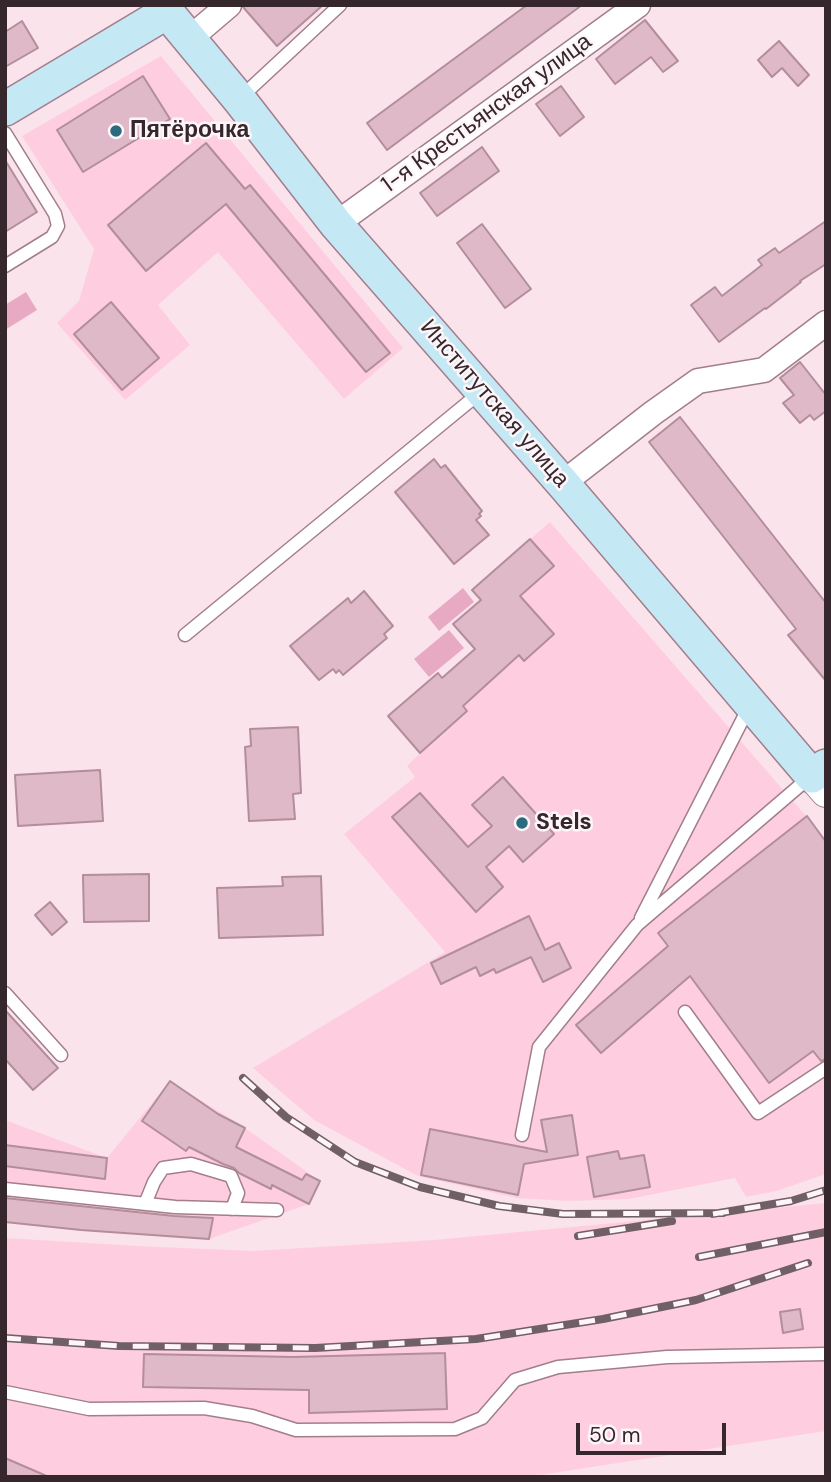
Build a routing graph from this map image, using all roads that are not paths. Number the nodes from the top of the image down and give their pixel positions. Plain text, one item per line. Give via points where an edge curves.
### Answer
1 (229, 5) edge
2 (340, 5) edge
3 (638, 5) edge
4 (163, 7) edge
5 (189, 39) junction
6 (239, 99) junction
7 (5, 109) edge
8 (5, 133) edge
9 (336, 224) junction
10 (5, 266) edge
11 (826, 323) edge
12 (482, 391) junction
13 (563, 484) junction
14 (185, 635) dead end
15 (751, 704) junction
16 (821, 778) edge
17 (637, 925) junction
18 (5, 993) edge
19 (685, 1012) dead end
20 (61, 1055) dead end
21 (826, 1068) edge
22 (522, 1135) dead end
23 (5, 1189) edge
24 (145, 1204) junction
25 (232, 1209) junction
26 (277, 1210) dead end
27 (826, 1354) edge
28 (5, 1392) edge

1 - 5 street
2 - 6 lane
3 - 9 street, 1-я Крестьянская улица
4 - 5 main road, Институтская улица
4 - 7 main road
5 - 6 main road, Институтская улица
6 - 9 main road, Институтская улица
8 - 10 lane via 58,226 52,237
9 - 12 main road, Институтская улица
11 - 13 street via 764,370 698,382
12 - 13 main road, Институтская улица
12 - 14 lane
13 - 15 main road, Институтская улица
15 - 16 main road, Институтская улица
15 - 17 lane
16 - 17 lane
17 - 22 lane via 539,1047
18 - 20 lane
19 - 21 lane via 758,1113
23 - 24 lane
24 - 25 lane
24 - 25 lane via 163,1168 191,1164 231,1177 238,1193
25 - 26 lane
27 - 28 lane via 667,1357 558,1367 516,1380 482,1418 455,1429 296,1430 204,1408 89,1409

